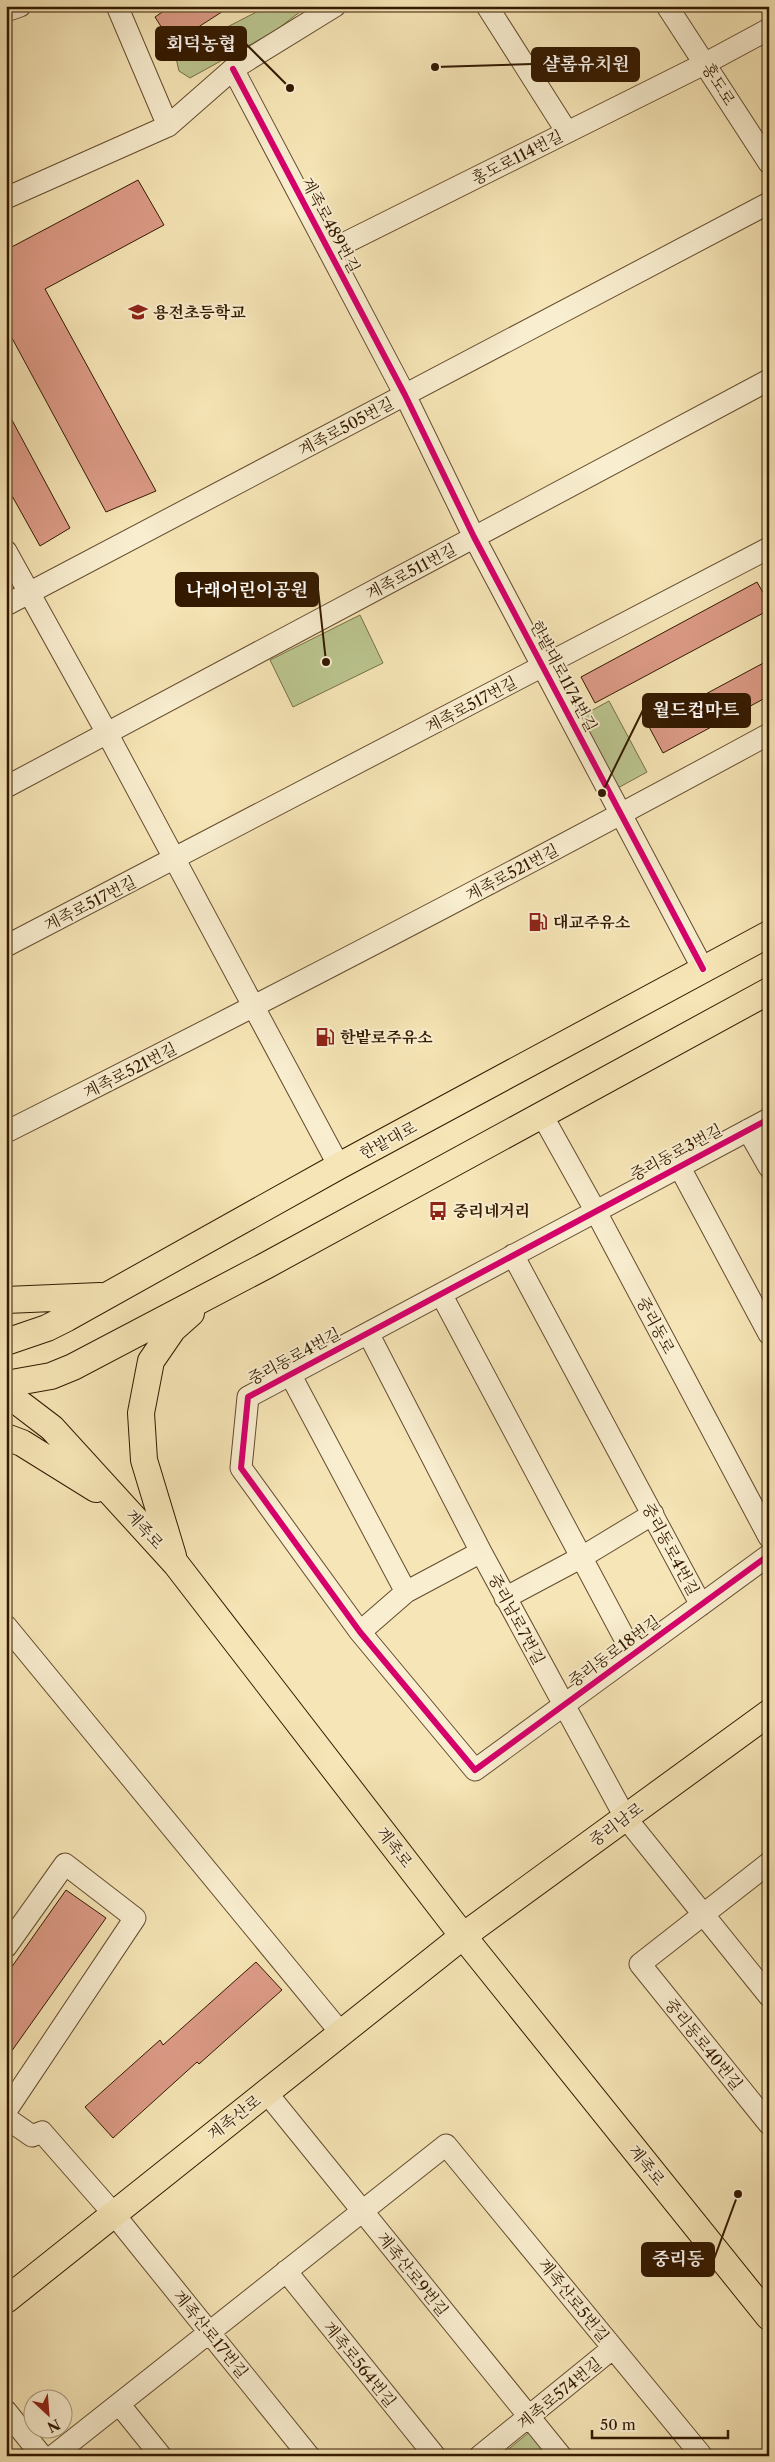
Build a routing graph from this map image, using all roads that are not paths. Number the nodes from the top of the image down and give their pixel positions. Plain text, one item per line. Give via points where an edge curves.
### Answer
1 (20, 6) edge
2 (117, 6) edge
3 (335, 6) edge
4 (487, 6) edge
5 (667, 6) edge
6 (6, 11) edge
7 (769, 29) edge
8 (706, 63) junction
9 (233, 69) junction
10 (168, 126) junction
11 (568, 132) junction
12 (769, 163) edge
13 (6, 198) edge
14 (769, 203) edge
15 (329, 251) junction
16 (769, 380) edge
17 (405, 395) junction
18 (474, 537) junction
19 (769, 548) edge
20 (6, 551) edge
21 (29, 593) junction
22 (6, 605) edge
23 (544, 666) junction
24 (107, 733) junction
25 (769, 734) edge
26 (6, 787) edge
27 (622, 814) junction
28 (173, 859) junction
29 (769, 934) edge
30 (6, 946) edge
31 (703, 969) junction
32 (769, 992) edge
33 (254, 1007) junction
34 (542, 1115) junction
35 (769, 1118) edge
36 (748, 1130) junction
37 (6, 1132) edge
38 (339, 1166) junction
39 (679, 1166) junction
40 (769, 1168) edge
41 (595, 1210) junction
42 (512, 1255) junction
43 (267, 1265) junction
44 (441, 1294) junction
45 (106, 1296) junction
46 (6, 1300) edge
47 (368, 1333) junction
48 (769, 1334) edge
49 (6, 1342) edge
50 (290, 1374) junction
51 (6, 1384) edge
52 (6, 1393) edge
53 (6, 1438) edge
54 (124, 1506) junction
55 (652, 1514) junction
56 (769, 1537) edge
57 (481, 1552) junction
58 (769, 1555) edge
59 (582, 1557) junction
60 (176, 1564) junction
61 (406, 1592) junction
62 (505, 1598) junction
63 (701, 1604) junction
64 (6, 1626) edge
65 (360, 1632) junction
66 (633, 1654) junction
67 (563, 1705) junction
68 (769, 1713) edge
69 (474, 1770) joint
70 (624, 1817) junction
71 (769, 1862) edge
72 (703, 1915) junction
73 (464, 1936) junction
74 (6, 1947) edge
75 (769, 1996) edge
76 (341, 2033) junction
77 (266, 2092) junction
78 (6, 2111) edge
79 (6, 2118) edge
80 (769, 2124) edge
81 (362, 2211) junction
82 (113, 2213) junction
83 (286, 2271) junction
84 (6, 2300) edge
85 (769, 2317) edge
86 (209, 2332) junction
87 (613, 2348) junction
88 (119, 2404) junction
89 (6, 2411) edge
90 (529, 2416) junction
91 (42, 2456) edge
92 (53, 2456) edge
93 (161, 2456) edge
94 (309, 2456) edge
95 (434, 2456) edge
96 (480, 2456) edge
97 (561, 2456) edge
98 (702, 2456) edge

1 - 6 street
2 - 10 street
3 - 9 street
4 - 11 street
5 - 8 street, 홍도로
7 - 8 street, 홍도로114번길
8 - 11 street, 홍도로114번길
8 - 12 street, 홍도로
9 - 10 street
9 - 15 street, 계족로489번길
10 - 13 street
11 - 15 street, 홍도로114번길
14 - 17 street, 계족로505번길
15 - 17 street, 계족로489번길
16 - 18 street, 계족로511번길
17 - 18 street, 한밭대로1174번길
17 - 21 street, 계족로505번길
18 - 23 street, 한밭대로1174번길
18 - 24 street, 계족로511번길
19 - 23 street, 계족로517번길
20 - 21 street
21 - 22 street, 계족로505번길
21 - 24 street
23 - 27 street, 한밭대로1174번길
23 - 28 street, 계족로517번길
24 - 26 street, 계족로511번길
24 - 28 street
25 - 27 street, 계족로521번길
27 - 31 street, 한밭대로1174번길
27 - 33 street, 계족로521번길
28 - 30 street, 계족로517번길
28 - 33 street
29 - 31 main road, 한밭대로
31 - 38 main road, 한밭대로
32 - 34 main road
33 - 37 street, 계족로521번길
33 - 38 street
34 - 41 street, 중리동로
34 - 43 main road
35 - 36 street, 중리동로3번길
36 - 39 street, 중리동로3번길
36 - 40 street, 중리동로3번길
38 - 45 main road, 한밭대로
39 - 41 street, 중리동로3번길
39 - 48 street, 중리동로3번길
41 - 42 street, 중리동로4번길
41 - 56 street, 중리동로
42 - 44 street, 중리동로4번길
42 - 55 street, 중리동로4번길
43 - 51 main road via 73,1367 50,1376
43 - 60 main road via 198,1308 173,1329 151,1361 140,1413 144,1460
44 - 47 street, 중리동로4번길
44 - 59 street
45 - 46 main road
45 - 49 main road, 한밭대로 via 47,1328
47 - 50 street, 중리동로4번길
47 - 57 street, 중리남로7번길
50 - 61 street, 중리동로4번길
50 - 65 street, 중리동로4번길 via 248,1397 241,1468
52 - 54 main road, 계족로 via 52,1428
53 - 54 main road via 22,1444
54 - 60 main road, 계족로
55 - 59 street
55 - 63 street, 중리동로4번길
57 - 61 street
57 - 62 street, 중리남로7번길
58 - 63 street, 중리동로18번길
59 - 62 street
59 - 66 street
60 - 73 main road, 계족로
61 - 65 street
62 - 67 street, 중리남로7번길
63 - 66 street, 중리동로18번길
64 - 76 street
65 - 69 street, 중리동로4번길
66 - 67 street, 중리동로18번길
67 - 69 street, 중리동로18번길
67 - 70 street, 중리남로7번길
68 - 70 main road, 중리남로
70 - 72 street, 중리남로7번길
70 - 73 main road, 중리남로
71 - 72 street
72 - 75 street, 중리남로7번길
72 - 80 street, 중리동로40번길 via 640,1964
73 - 76 main road, 계족산로
73 - 85 main road, 계족로
74 - 78 street via 65,1864 135,1918
76 - 77 main road, 계족산로
77 - 81 street, 계족산로9번길
77 - 82 main road, 계족산로
79 - 82 street, 계족산로17번길 via 32,2136 42,2132
81 - 83 street
81 - 87 street, 계족산로5번길 via 446,2145
81 - 90 street, 계족산로9번길
82 - 84 main road, 계족산로
82 - 86 street, 계족산로17번길
83 - 86 street
83 - 95 street, 계족로564번길
86 - 88 street
86 - 94 street, 계족산로17번길
87 - 90 street, 계족로574번길
87 - 98 street, 계족산로5번길
88 - 92 street
88 - 93 street
89 - 91 street
90 - 96 street, 계족로574번길
90 - 97 street, 계족산로9번길

